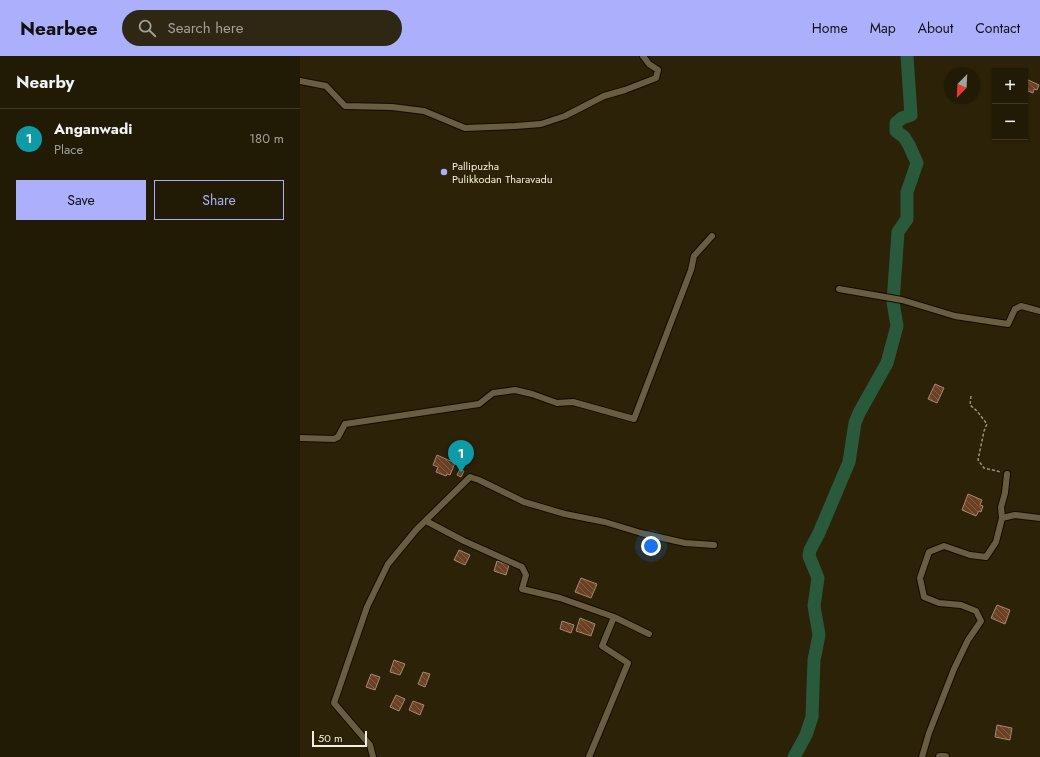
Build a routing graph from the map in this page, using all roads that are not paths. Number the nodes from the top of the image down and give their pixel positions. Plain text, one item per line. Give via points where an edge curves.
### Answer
1 (643, 56) edge
2 (300, 81) edge
3 (712, 236) dead end
4 (839, 289) dead end
5 (1040, 311) edge
6 (300, 438) edge
7 (1007, 474) road end
8 (1002, 518) junction
9 (1040, 518) edge
10 (426, 521) junction
11 (714, 545) dead end
12 (614, 617) junction
13 (649, 634) dead end
14 (373, 757) edge
15 (589, 757) edge
16 (922, 757) edge
17 (940, 757) edge
18 (945, 757) edge

1 - 2 street via 658,70 656,78 604,96 565,116 541,124 515,126 465,128 424,111 345,106 326,86
3 - 6 street via 694,256 691,270 634,419 573,402 557,403 515,390 493,394 479,404 345,424 338,437 334,439
4 - 5 street via 902,300 955,316 1008,324 1015,309 1021,306
7 - 8 street via 1001,507
8 - 9 street via 1015,515
8 - 16 street via 996,542 986,557 944,546 929,552 920,578 924,597 976,611 981,621 968,640 954,669
10 - 11 street via 470,477 524,502 565,514 685,543
10 - 12 street via 522,566 526,574 522,589 560,598
10 - 14 street via 388,564 366,607 334,703 370,745
12 - 13 street
12 - 15 street via 602,646 628,663
17 - 18 main road

